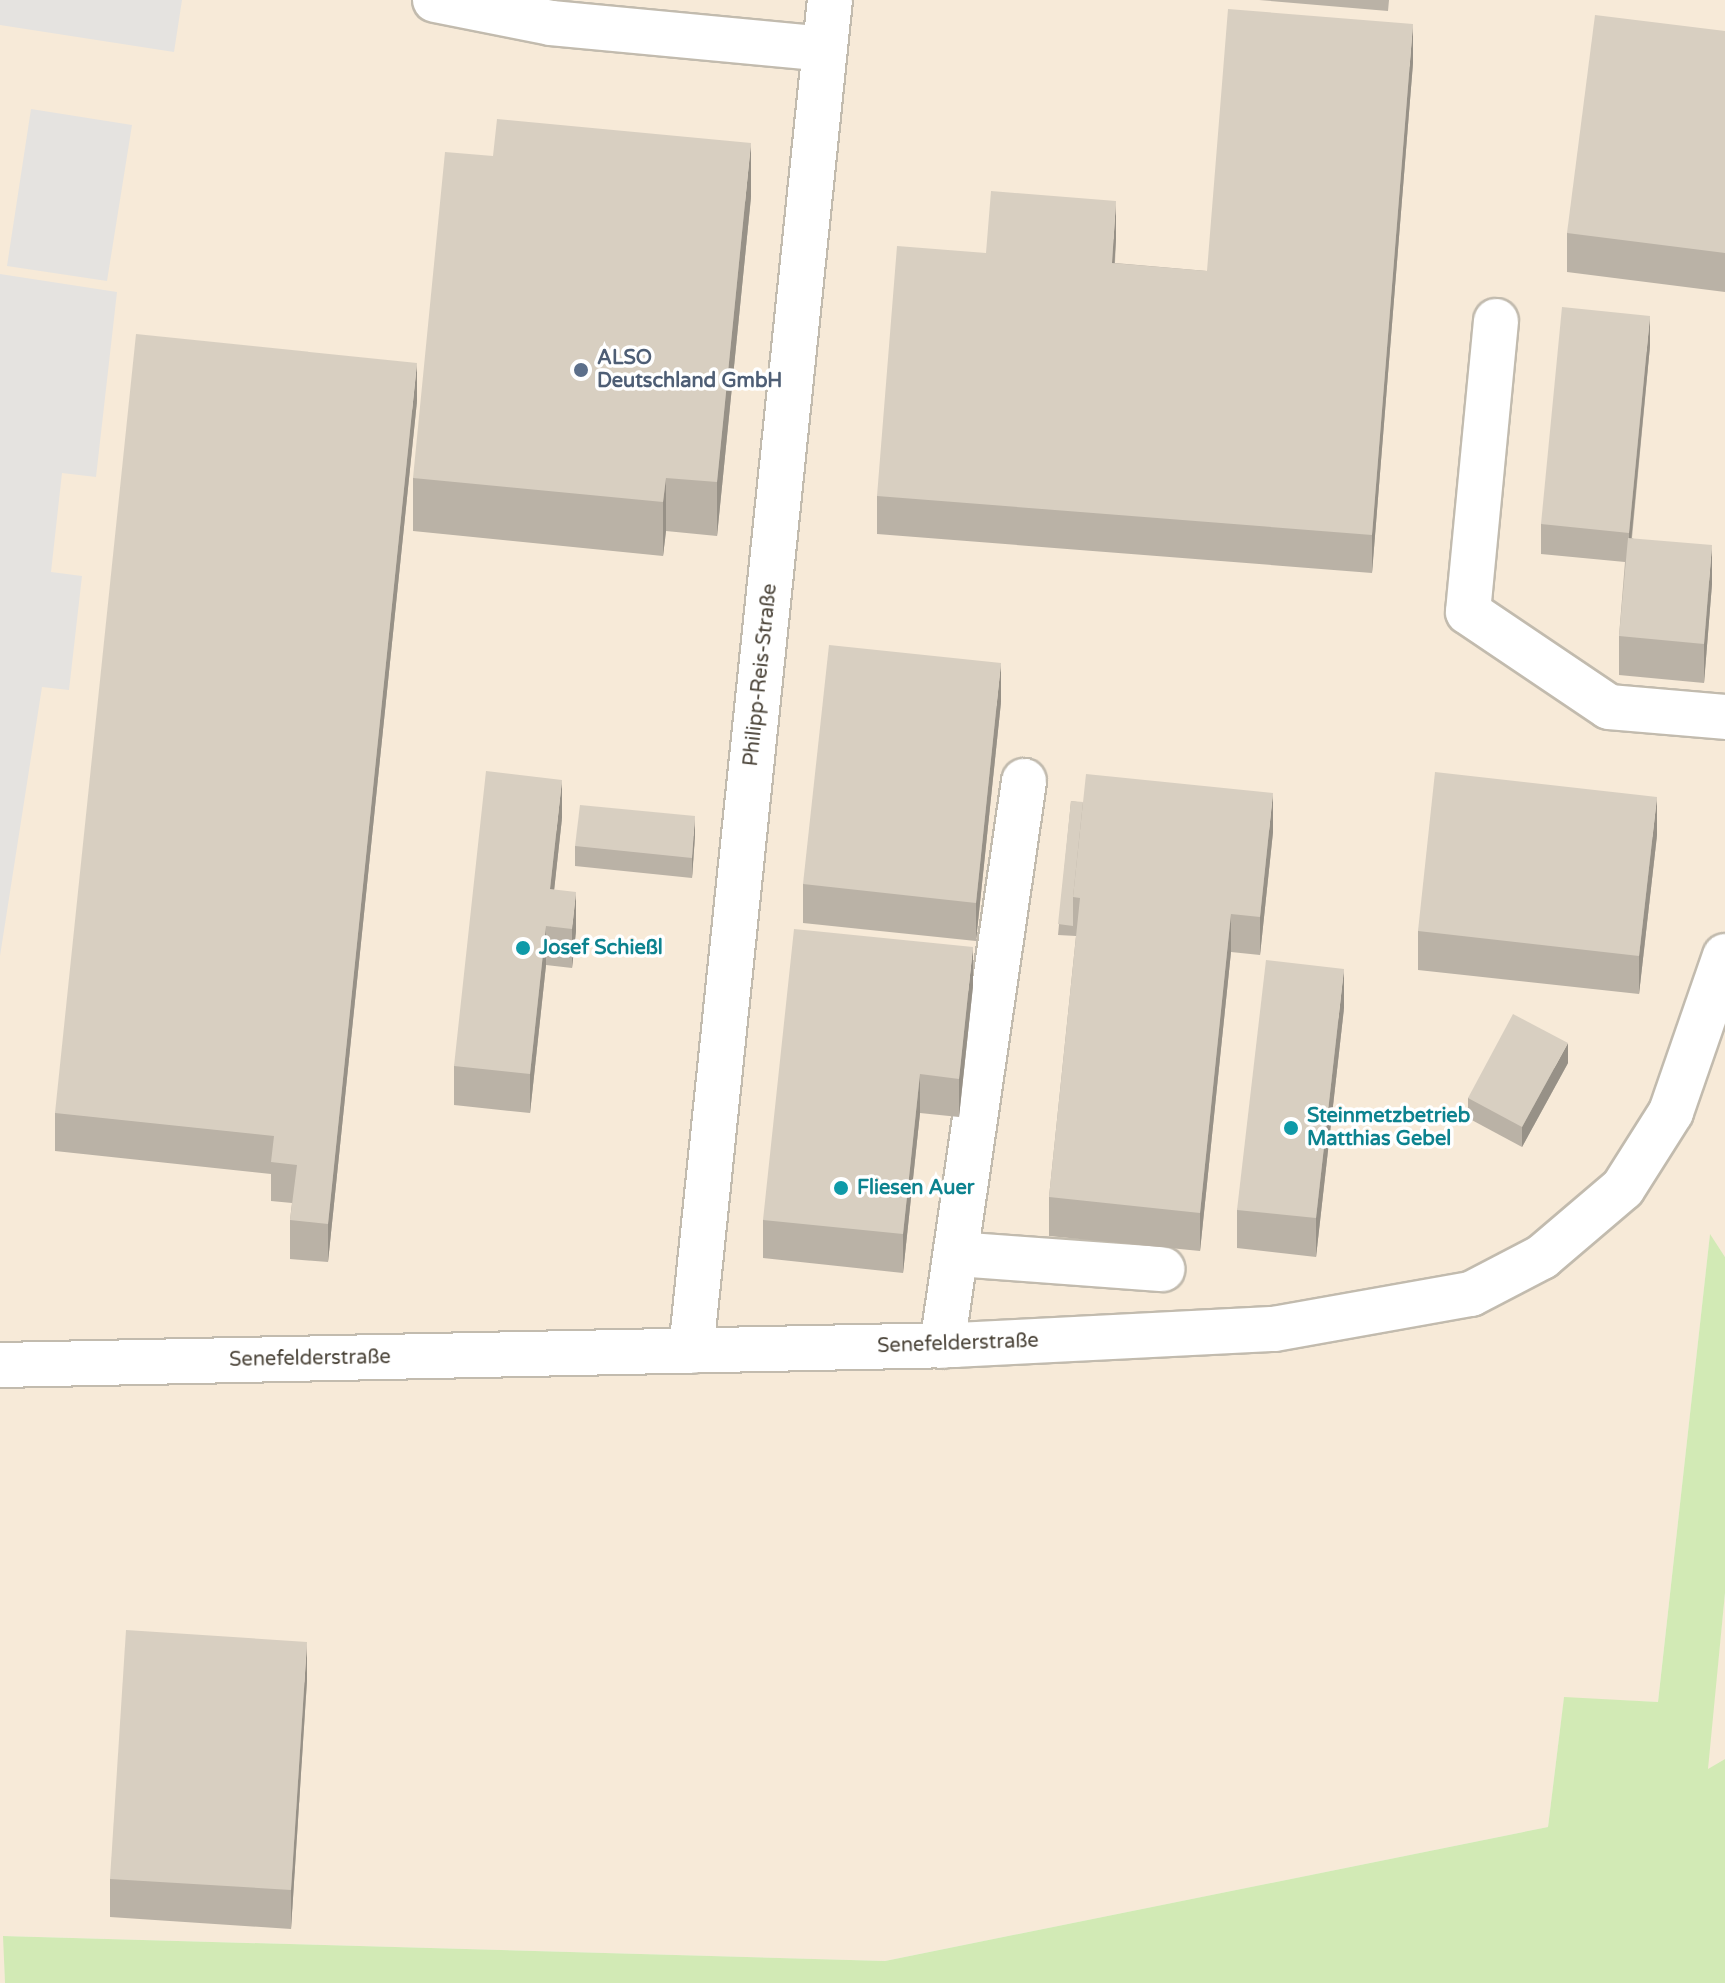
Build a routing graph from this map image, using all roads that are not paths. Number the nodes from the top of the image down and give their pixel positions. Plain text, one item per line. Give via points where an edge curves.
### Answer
1 (435, 0) edge
2 (830, 0) edge
3 (825, 49) junction
4 (1496, 321) dead end
5 (1725, 717) edge
6 (1024, 781) dead end
7 (1725, 956) edge
8 (956, 1254) junction
9 (1162, 1269) dead end
10 (942, 1346) junction
11 (691, 1351) junction
12 (0, 1365) edge

1 - 3 street via 551,23
2 - 3 street, Philipp-Reis-Straße
3 - 11 street, Philipp-Reis-Straße
4 - 5 street via 1468,612 1609,707
6 - 8 street
7 - 10 street, Senefelderstraße via 1671,1112 1623,1188 1542,1257 1471,1294 1274,1329
8 - 9 street
8 - 10 street
10 - 11 street, Senefelderstraße
11 - 12 street, Senefelderstraße

